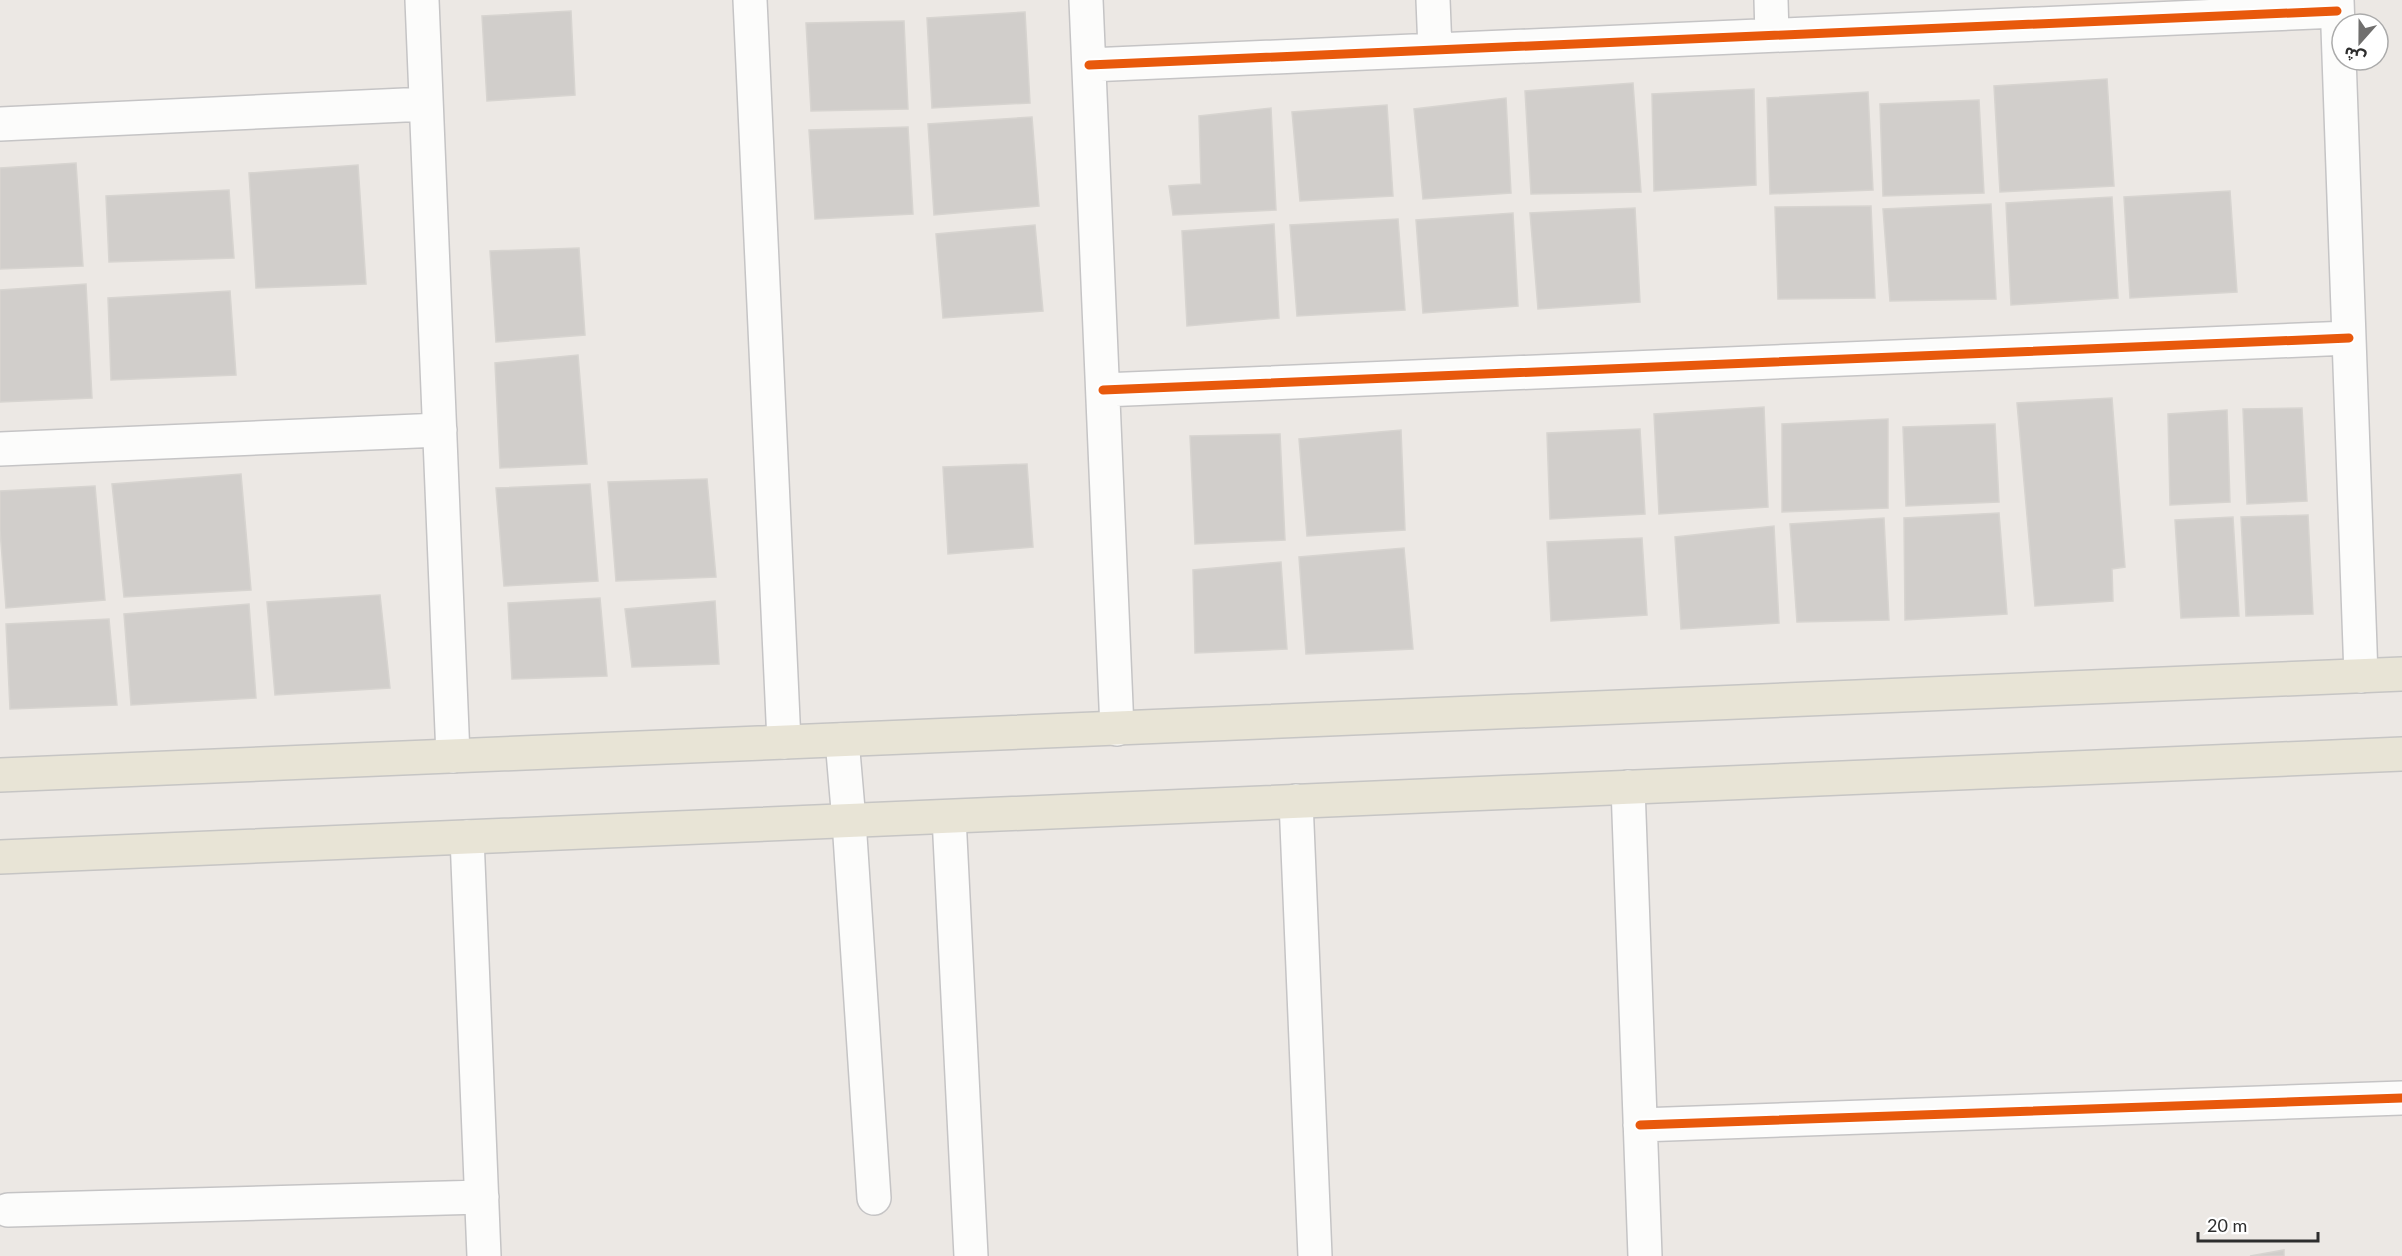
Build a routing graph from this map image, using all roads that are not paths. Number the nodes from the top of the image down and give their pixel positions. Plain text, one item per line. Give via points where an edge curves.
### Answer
1 (422, 0) edge
2 (750, 0) edge
3 (1086, 0) edge
4 (1433, 0) edge
5 (1771, 0) edge
6 (2337, 5) edge
7 (1773, 35) junction
8 (1435, 50) junction
9 (1089, 65) junction
10 (426, 104) junction
11 (0, 124) edge
12 (2349, 338) junction
13 (1103, 390) junction
14 (440, 430) junction
15 (0, 449) edge
16 (2402, 674) edge
17 (2361, 676) junction
18 (1117, 729) junction
19 (842, 740) junction
20 (784, 742) junction
21 (2402, 754) edge
22 (453, 756) junction
23 (0, 775) edge
24 (1628, 787) junction
25 (1296, 801) junction
26 (949, 817) junction
27 (849, 821) junction
28 (467, 837) junction
29 (0, 857) edge
30 (2402, 1098) edge
31 (1640, 1125) junction
32 (482, 1197) junction
33 (874, 1198) dead end
34 (8, 1210) dead end
35 (484, 1256) edge
36 (971, 1256) edge
37 (1314, 1256) edge
38 (1645, 1256) edge

1 - 10 street
2 - 20 street
3 - 9 street
4 - 8 street
5 - 7 street
6 - 7 street
6 - 12 street
7 - 8 street
8 - 9 street
9 - 13 street
10 - 11 street
10 - 14 street
12 - 13 street
12 - 17 street
13 - 18 street
14 - 15 street
14 - 22 street
16 - 17 main road
17 - 18 main road
18 - 19 main road
19 - 20 main road
19 - 27 street
20 - 22 main road
21 - 24 main road
22 - 23 main road
24 - 25 main road
24 - 31 street
25 - 26 main road
25 - 37 street
26 - 27 main road
26 - 36 street
27 - 28 main road
27 - 33 street
28 - 29 main road
28 - 32 street
30 - 31 street
31 - 38 street
32 - 34 street
32 - 35 street

